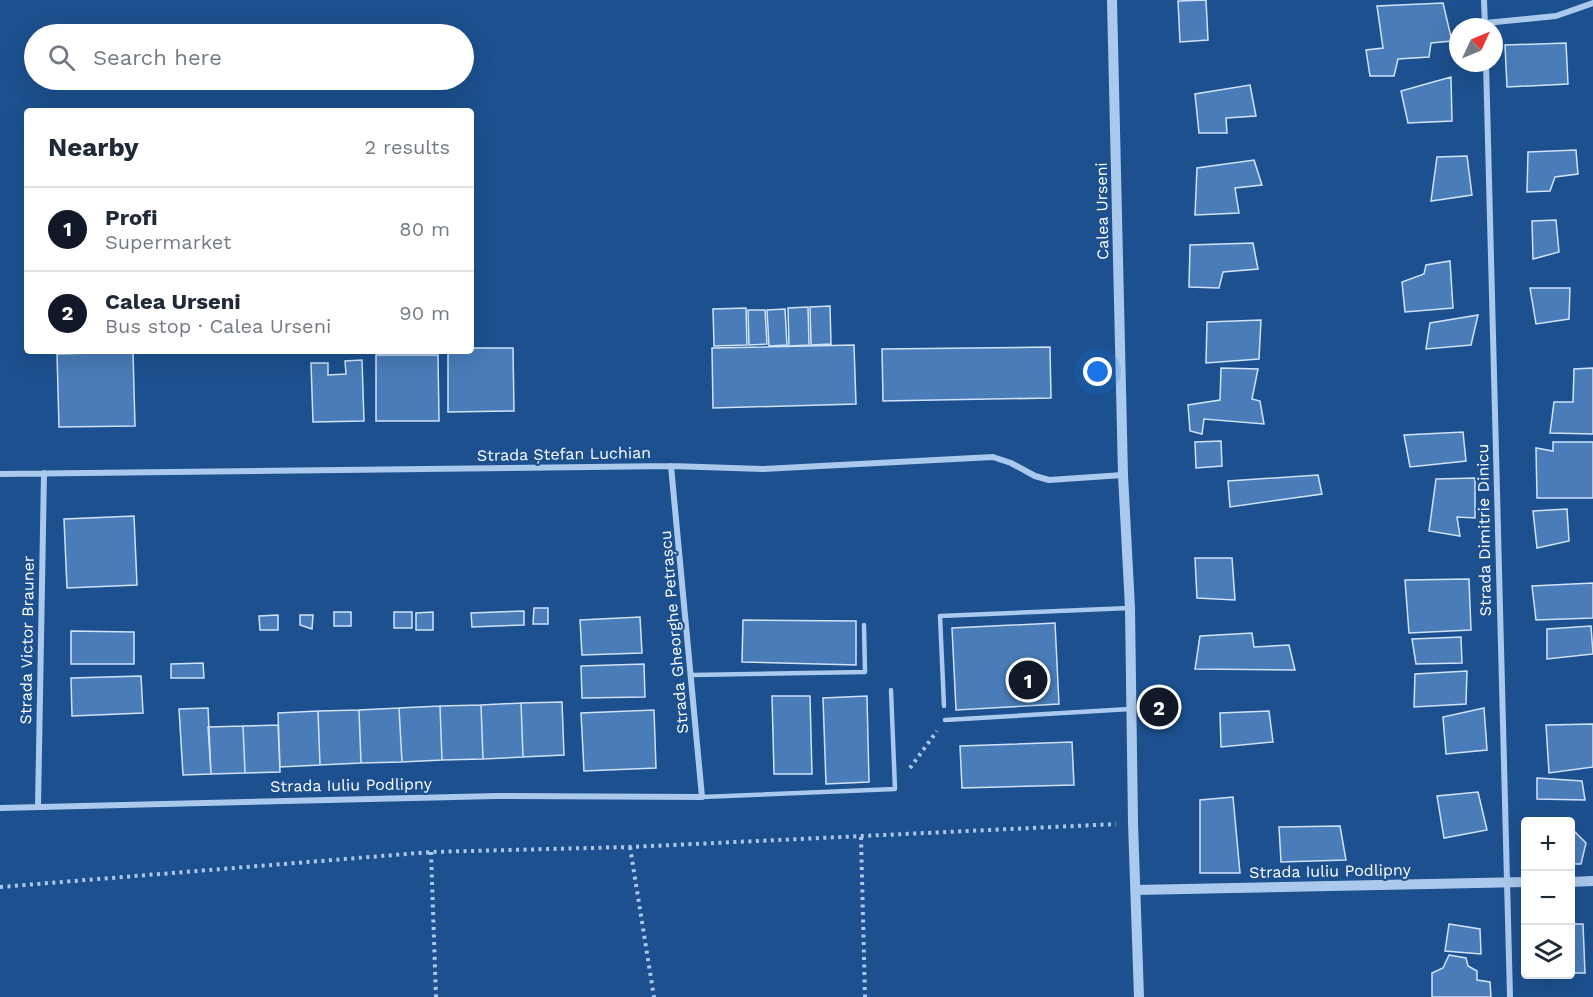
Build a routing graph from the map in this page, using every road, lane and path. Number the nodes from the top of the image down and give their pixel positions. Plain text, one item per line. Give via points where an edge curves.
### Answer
1 (1112, 0) edge
2 (1484, 0) edge
3 (1593, 3) edge
4 (1485, 18) edge
5 (1503, 23) edge
6 (1486, 72) edge
7 (671, 466) junction
8 (44, 473) junction
9 (0, 474) edge
10 (1124, 475) junction
11 (1130, 608) junction
12 (864, 625) dead end
13 (692, 675) junction
14 (891, 690) dead end
15 (944, 706) dead end
16 (1132, 709) junction
17 (945, 720) joint
18 (895, 789) junction
19 (702, 796) junction
20 (38, 807) junction
21 (0, 808) edge
22 (1133, 823) junction
23 (861, 837) junction
24 (630, 847) junction
25 (431, 852) junction
26 (1593, 881) edge
27 (1507, 882) junction
28 (1521, 882) edge
29 (1575, 882) edge
30 (0, 887) edge
31 (1136, 890) junction
32 (436, 997) edge
33 (654, 997) edge
34 (865, 997) edge
35 (1139, 997) edge
36 (1510, 997) edge

1 - 10 street, Calea Urseni
2 - 4 street
3 - 5 street via 1556,16
6 - 27 street, Strada Dimitrie Dinicu
7 - 8 street, Strada Ștefan Luchian
7 - 10 street, Strada Ștefan Luchian via 763,469 993,457 1049,480
7 - 13 street, Strada Gheorghe Petrașcu
8 - 9 street, Strada Ștefan Luchian
8 - 20 street, Strada Victor Brauner
10 - 11 street, Calea Urseni
11 - 15 lane via 940,616
11 - 16 street, Calea Urseni
12 - 13 lane via 865,672
13 - 19 street, Strada Gheorghe Petrașcu
14 - 18 lane
16 - 17 lane
16 - 22 street, Calea Urseni
17 - 18 path
18 - 19 lane
19 - 20 street, Strada Iuliu Podlipny via 497,796
20 - 21 street, Strada Iuliu Podlipny
22 - 23 path
22 - 31 street, Calea Urseni
23 - 24 path
23 - 34 path
24 - 25 path
24 - 33 path
25 - 30 path
25 - 32 path
26 - 29 street
27 - 28 street, Strada Iuliu Podlipny
27 - 31 street, Strada Iuliu Podlipny
27 - 36 street, Strada Dimitrie Dinicu
31 - 35 street, Calea Urseni

